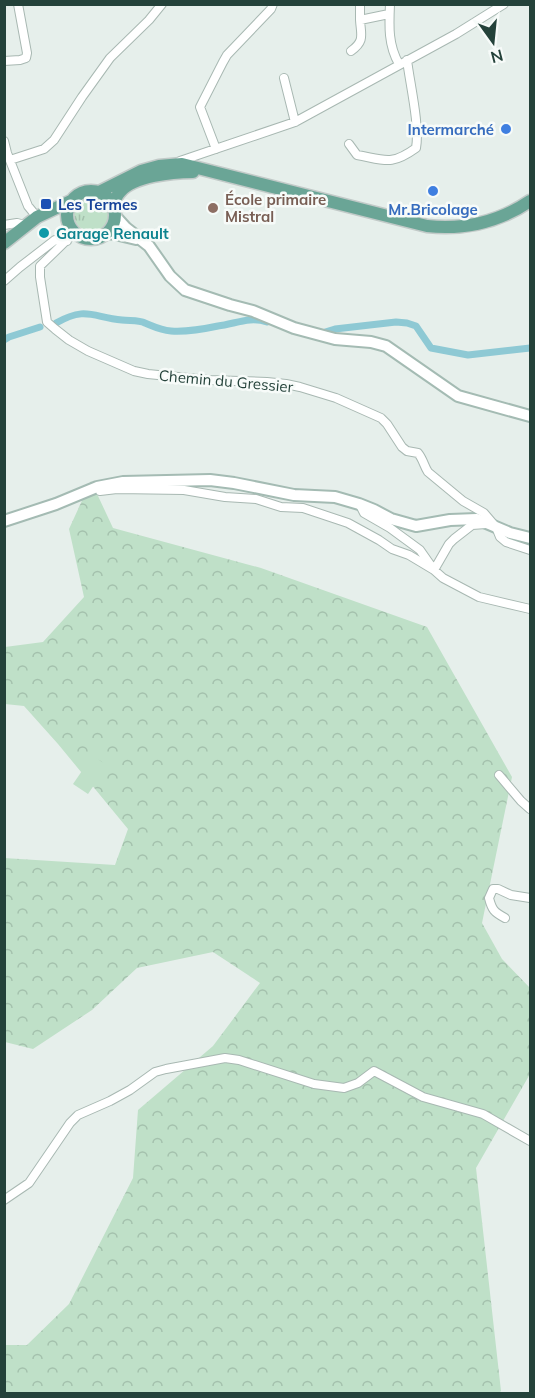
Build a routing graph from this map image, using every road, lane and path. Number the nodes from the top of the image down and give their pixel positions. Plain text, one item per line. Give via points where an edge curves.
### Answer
1 (18, 4) edge
2 (162, 4) edge
3 (273, 4) edge
4 (360, 4) edge
5 (390, 4) edge
6 (504, 4) edge
7 (389, 14) junction
8 (360, 20) junction
9 (351, 51) dead end
10 (4, 61) edge
11 (403, 62) junction
12 (284, 78) dead end
13 (295, 122) junction
14 (4, 141) edge
15 (349, 144) dead end
16 (216, 149) junction
17 (7, 156) edge
18 (186, 162) junction
19 (157, 170) junction
20 (215, 174) junction
21 (99, 192) junction
22 (71, 201) junction
23 (531, 201) edge
24 (115, 210) junction
25 (37, 217) junction
26 (4, 225) edge
27 (26, 225) junction
28 (70, 232) junction
29 (107, 233) junction
30 (143, 242) junction
31 (4, 243) edge
32 (4, 280) edge
33 (531, 416) edge
34 (81, 493) junction
35 (359, 504) junction
36 (4, 520) edge
37 (492, 525) junction
38 (531, 538) edge
39 (531, 550) edge
40 (434, 570) junction
41 (531, 609) edge
42 (499, 775) dead end
43 (531, 809) edge
44 (531, 898) edge
45 (505, 918) dead end
46 (531, 1142) edge
47 (4, 1200) edge

1 - 10 street via 26,58
2 - 17 street via 110,58 54,140 44,149
3 - 16 street via 227,55 200,107
4 - 8 street
5 - 7 street
6 - 11 street
7 - 8 street
7 - 11 street via 394,55
8 - 9 street via 361,40
11 - 13 street
11 - 15 street via 416,124 416,148 387,161 357,155
12 - 13 street
13 - 16 street
14 - 17 street
16 - 18 street
17 - 25 street via 28,206
18 - 19 main road
18 - 20 main road
19 - 20 main road
19 - 21 main road via 141,171
19 - 24 main road via 120,191
20 - 23 main road via 438,227 485,222
21 - 22 main road via 82,192
21 - 24 main road via 105,194
22 - 25 main road
22 - 28 main road via 67,216
24 - 29 main road via 114,223
24 - 30 main road via 126,228
25 - 27 main road
25 - 28 main road via 49,217
26 - 27 street
27 - 31 main road
28 - 29 main road via 87,239
28 - 32 street
28 - 37 street, Chemin du Gressier via 40,266 47,322 69,340 134,371 286,384 336,398 384,420 402,447 418,453 428,472 484,513
29 - 30 main road
30 - 33 main road via 185,290 294,328 334,339 386,346 458,396
34 - 35 main road via 123,482 210,480
34 - 36 main road
34 - 40 street via 184,490 303,508 348,523
35 - 37 main road via 416,526 470,518
35 - 40 street via 364,513 420,550
37 - 38 main road
37 - 39 street, Chemin du Gressier via 506,542
37 - 40 street via 472,525 448,544
40 - 41 street via 479,597
42 - 43 street
44 - 45 street via 493,889 489,898 492,909
46 - 47 street via 483,1114 423,1096 374,1071 344,1088 314,1084 225,1058 154,1072 130,1090 78,1115 29,1182

